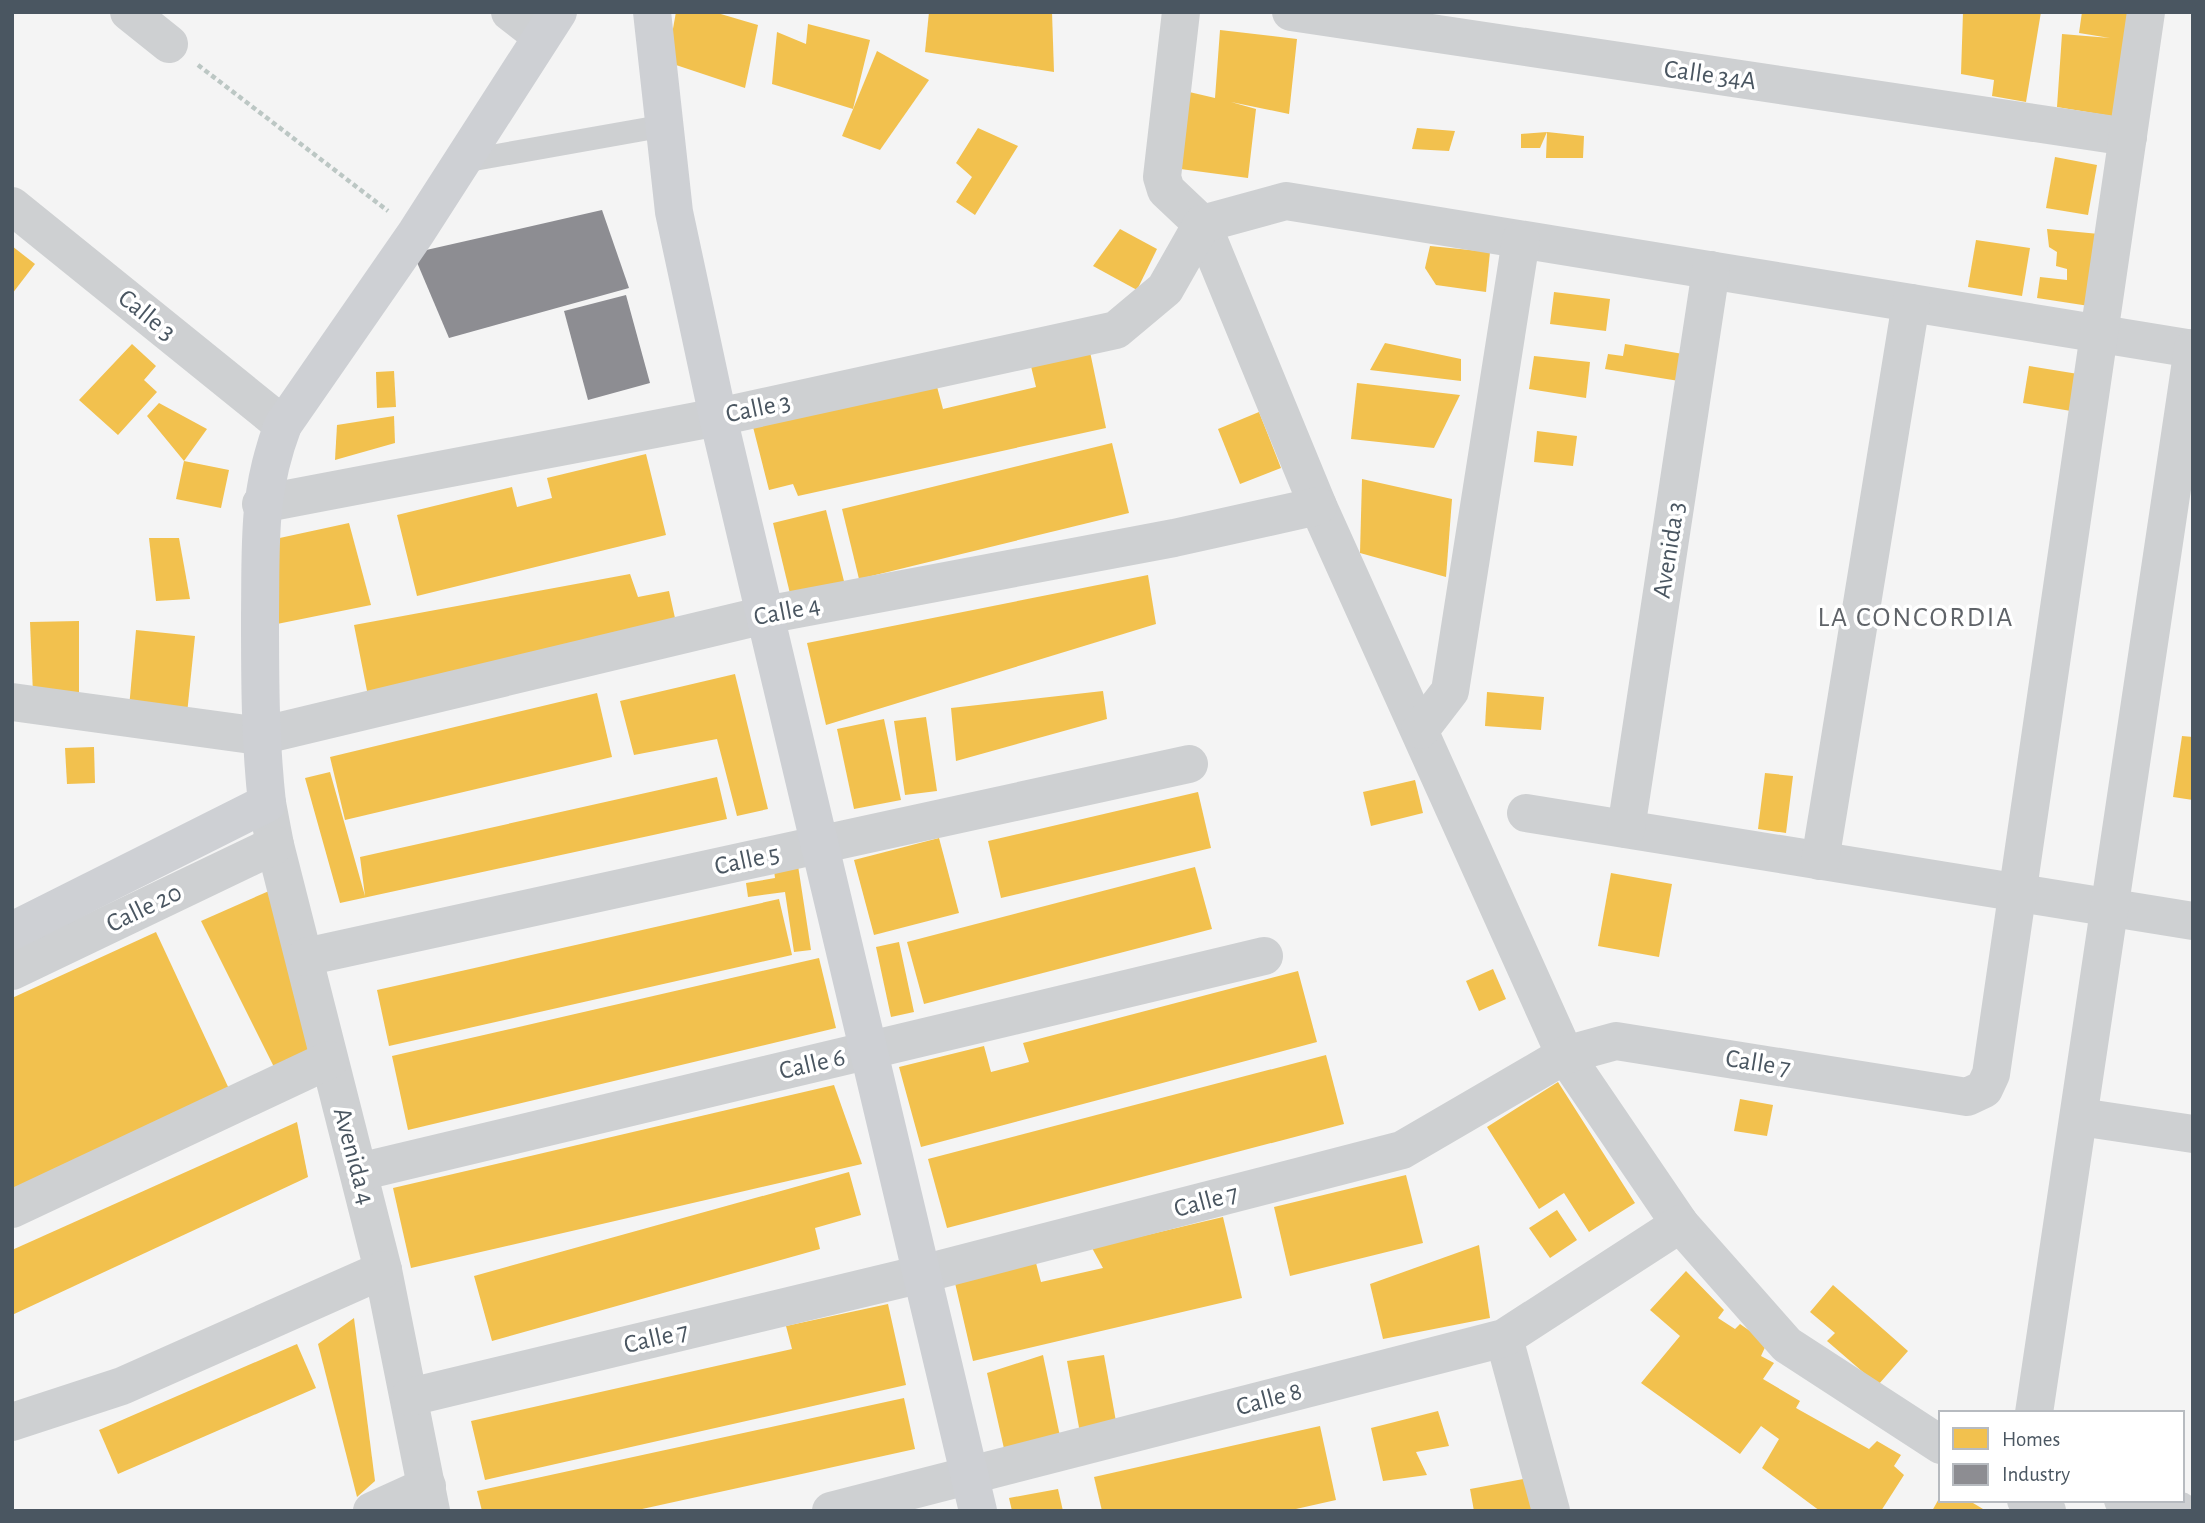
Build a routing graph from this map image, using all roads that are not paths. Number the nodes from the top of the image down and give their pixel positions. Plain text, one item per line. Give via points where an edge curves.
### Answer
1 (129, 12) edge
2 (510, 12) edge
3 (652, 12) edge
4 (1181, 12) edge
5 (1291, 12) edge
6 (2146, 12) edge
7 (550, 24) edge
8 (169, 44) road end
9 (663, 126) junction
10 (2128, 137) junction
11 (460, 162) junction
12 (12, 206) edge
13 (1202, 224) junction
14 (1521, 240) junction
15 (1711, 270) junction
16 (1911, 303) junction
17 (2100, 333) junction
18 (2193, 348) edge
19 (718, 417) junction
20 (283, 425) junction
21 (261, 504) junction
22 (1318, 506) junction
23 (765, 615) junction
24 (12, 702) edge
25 (1420, 730) junction
26 (260, 736) junction
27 (1189, 764) dead end
28 (267, 803) junction
29 (1526, 813) dead end
30 (1626, 830) junction
31 (820, 844) junction
32 (275, 845) junction
33 (1820, 861) junction
34 (2019, 893) junction
35 (2111, 908) junction
36 (2193, 920) edge
37 (12, 931) edge
38 (1264, 956) dead end
39 (304, 957) junction
40 (12, 971) edge
41 (869, 1050) junction
42 (1565, 1055) junction
43 (329, 1060) junction
44 (2080, 1117) junction
45 (2193, 1134) edge
46 (359, 1172) junction
47 (12, 1209) edge
48 (1680, 1224) junction
49 (383, 1270) junction
50 (922, 1275) junction
51 (1504, 1338) junction
52 (410, 1397) junction
53 (2034, 1411) edge
54 (12, 1422) edge
55 (1939, 1444) edge
56 (974, 1494) edge
57 (429, 1499) edge
58 (2030, 1502) edge
59 (2133, 1502) edge
60 (372, 1511) edge
61 (831, 1511) edge
62 (1552, 1511) edge
63 (2047, 1511) edge
64 (2180, 1511) edge

1 - 8 street
2 - 7 street
3 - 9 street
4 - 13 street via 1162,177 1166,190
5 - 10 street, Calle 34A
6 - 10 street
7 - 11 street
9 - 11 lane
9 - 19 street via 674,212
10 - 17 street
11 - 20 street
12 - 20 street, Calle 3
13 - 14 street via 1286,201
13 - 19 street, Calle 3 via 1164,289 1116,330
13 - 22 street
14 - 15 street
14 - 25 street via 1450,691
15 - 16 street
15 - 30 street, Avenida 3
16 - 17 street
16 - 33 street
17 - 18 street
17 - 34 street
18 - 35 street
19 - 21 street, Calle 3
19 - 23 street
20 - 21 street via 269,460
21 - 26 street
22 - 23 street, Calle 4 via 1174,538
22 - 25 street
23 - 26 street, Calle 4
23 - 31 street
24 - 26 street
25 - 42 street
26 - 28 street
27 - 31 street, Calle 5
28 - 32 street, Avenida 4
28 - 37 street, Calle 20
29 - 30 street
30 - 33 street
31 - 39 street, Calle 5
31 - 41 street
32 - 39 street, Avenida 4
32 - 40 street, Calle 20
33 - 34 street
34 - 35 street
34 - 42 street, Calle 7 via 1991,1074 1984,1089 1968,1097 1616,1041
35 - 36 street
35 - 44 street
38 - 41 street, Calle 6
39 - 43 street, Avenida 4
41 - 46 street, Calle 6
41 - 50 street
42 - 48 street
42 - 50 street, Calle 7 via 1402,1150
43 - 46 street, Avenida 4
43 - 47 street
44 - 45 street
44 - 53 street
46 - 49 street, Avenida 4
48 - 51 street, Calle 8
48 - 55 street via 1787,1345
49 - 52 street, Avenida 4
49 - 54 street via 122,1387
50 - 52 street, Calle 7
50 - 56 street
51 - 56 street, Calle 8
51 - 62 street
52 - 57 street, Avenida 4
56 - 61 street, Calle 8
57 - 60 street
58 - 63 street
59 - 64 street

